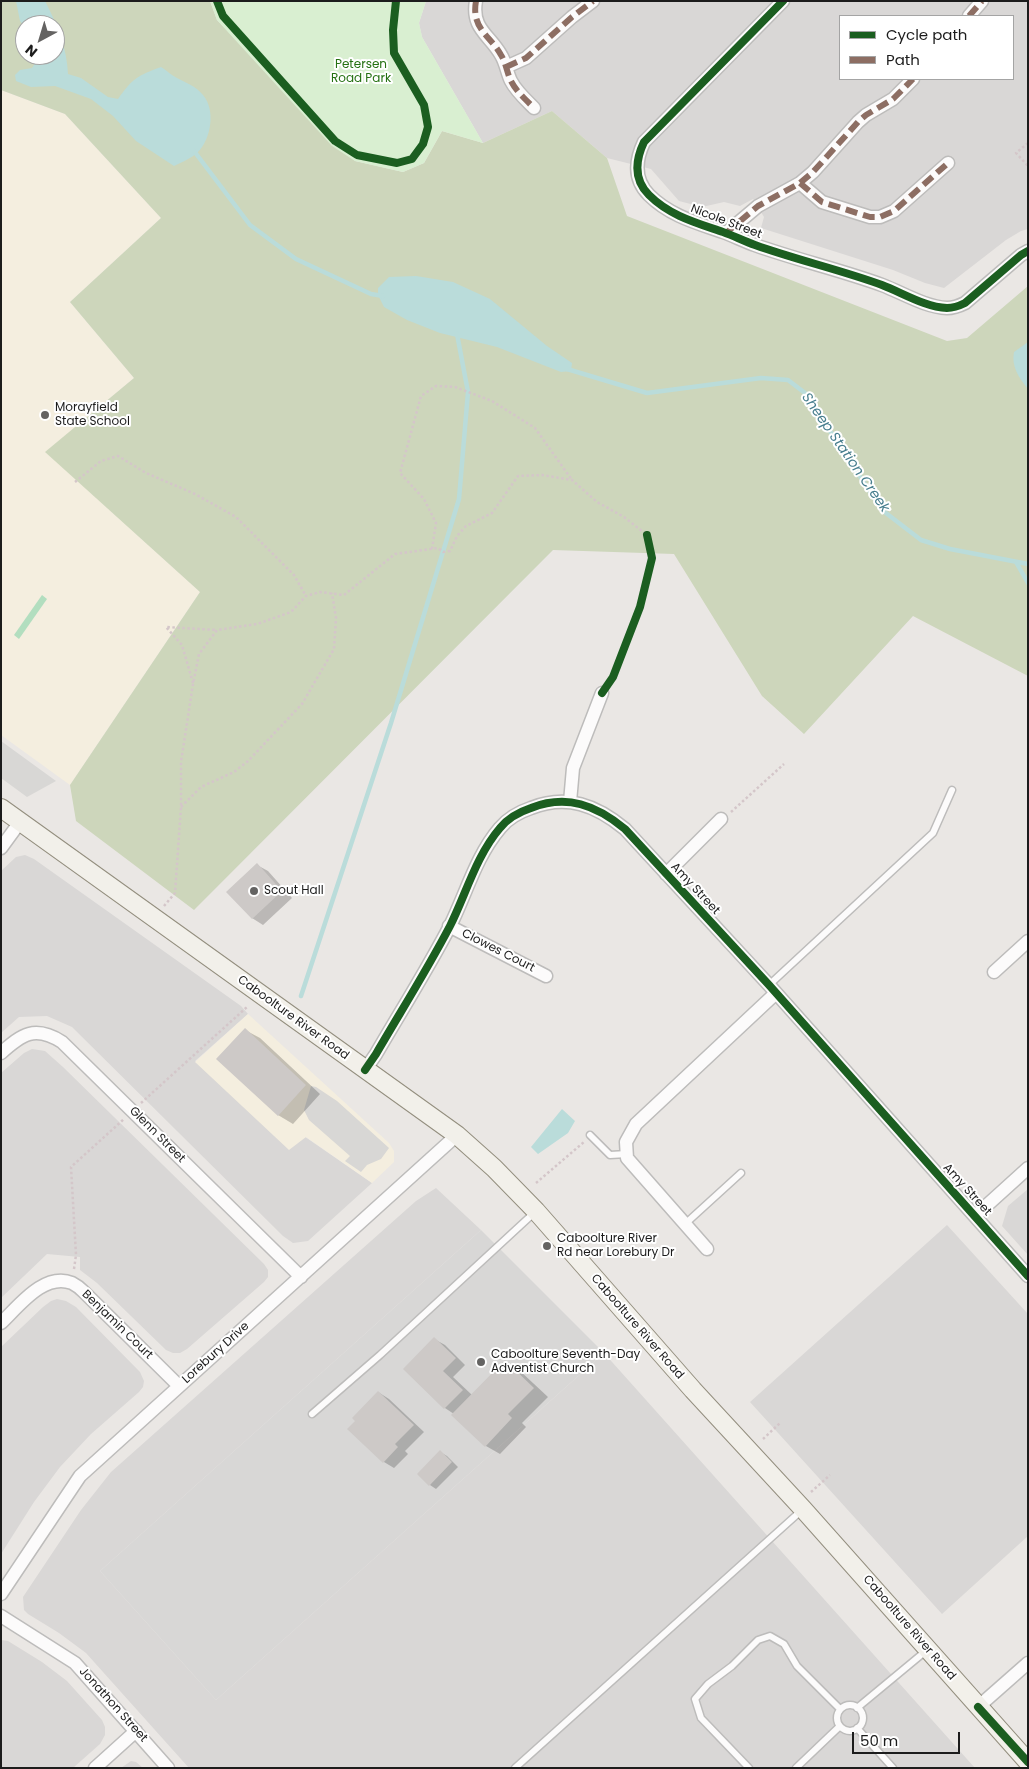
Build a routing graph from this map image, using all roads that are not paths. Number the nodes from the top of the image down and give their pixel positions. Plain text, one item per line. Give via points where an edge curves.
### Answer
1 (476, 1) edge
2 (593, 1) edge
3 (783, 1) edge
4 (982, 1) edge
5 (970, 15) edge
6 (506, 68) junction
7 (912, 80) edge
8 (534, 108) dead end
9 (948, 163) dead end
10 (800, 183) junction
11 (726, 233) junction
12 (1028, 251) edge
13 (602, 693) dead end
14 (952, 790) dead end
15 (570, 802) junction
16 (1, 808) edge
17 (721, 819) road end
18 (20, 822) junction
19 (1, 848) edge
20 (666, 874) junction
21 (449, 926) junction
22 (1028, 941) edge
23 (994, 972) dead end
24 (546, 976) dead end
25 (772, 989) junction
26 (1, 1053) edge
27 (365, 1070) junction
28 (457, 1135) junction
29 (590, 1135) dead end
30 (627, 1154) junction
31 (1028, 1168) edge
32 (741, 1173) dead end
33 (536, 1212) junction
34 (975, 1216) junction
35 (685, 1224) junction
36 (707, 1249) dead end
37 (1028, 1276) edge
38 (301, 1277) junction
39 (1, 1323) edge
40 (179, 1386) junction
41 (312, 1414) dead end
42 (803, 1509) junction
43 (1, 1594) edge
44 (1, 1616) edge
45 (928, 1649) junction
46 (1028, 1663) edge
47 (978, 1707) junction
48 (840, 1708) junction
49 (858, 1708) junction
50 (840, 1726) junction
51 (857, 1728) junction
52 (136, 1730) junction
53 (1028, 1762) edge
54 (95, 1768) edge
55 (168, 1768) edge
56 (514, 1768) edge
57 (749, 1768) edge
58 (796, 1768) edge
59 (893, 1768) edge

1 - 6 street via 480,29 499,52
2 - 6 street via 526,58
3 - 11 street, Nicole Street via 650,136 637,162 641,184 659,204 673,214
4 - 5 street
6 - 8 street via 515,87
7 - 10 street via 893,99 858,122
9 - 10 street via 894,211 880,217 870,217 822,202
10 - 11 street via 758,206
11 - 12 street, Nicole Street via 947,308 965,304
13 - 15 street via 573,768
14 - 25 lane via 933,832
15 - 20 street, Amy Street via 612,818
15 - 21 street, Amy Street via 555,801 516,813 500,828 485,850
16 - 18 main road, Caboolture River Road
17 - 20 street
18 - 19 street
18 - 27 main road, Caboolture River Road
20 - 25 street, Amy Street
21 - 24 street, Clowes Court
21 - 27 street, Amy Street
22 - 23 street
25 - 30 street via 636,1124 626,1142
25 - 34 street, Amy Street
26 - 38 street, Glenn Street via 27,1034 50,1034 62,1042
27 - 28 main road, Caboolture River Road
28 - 33 main road, Caboolture River Road
28 - 38 street, Lorebury Drive
29 - 30 lane via 610,1155
30 - 35 street via 627,1158
31 - 34 street
32 - 35 lane
33 - 41 lane
33 - 42 main road, Caboolture River Road via 692,1390
34 - 37 street, Amy Street
35 - 36 street
38 - 40 street, Lorebury Drive
39 - 40 street, Benjamin Court via 47,1283 59,1280 72,1283
40 - 43 street, Lorebury Drive via 80,1476
42 - 45 main road, Caboolture River Road
42 - 56 lane
44 - 52 street, Jonathon Street via 75,1663
45 - 47 main road, Caboolture River Road
45 - 49 lane
46 - 47 street
47 - 53 main road, Caboolture River Road
48 - 49 lane via 847,1705
48 - 50 lane via 837,1719
48 - 57 lane via 798,1666 784,1644 770,1636 758,1640 695,1699 701,1718
49 - 51 lane via 862,1720
50 - 51 lane via 847,1730
50 - 58 lane
51 - 59 lane
52 - 54 street
52 - 55 street, Jonathon Street

